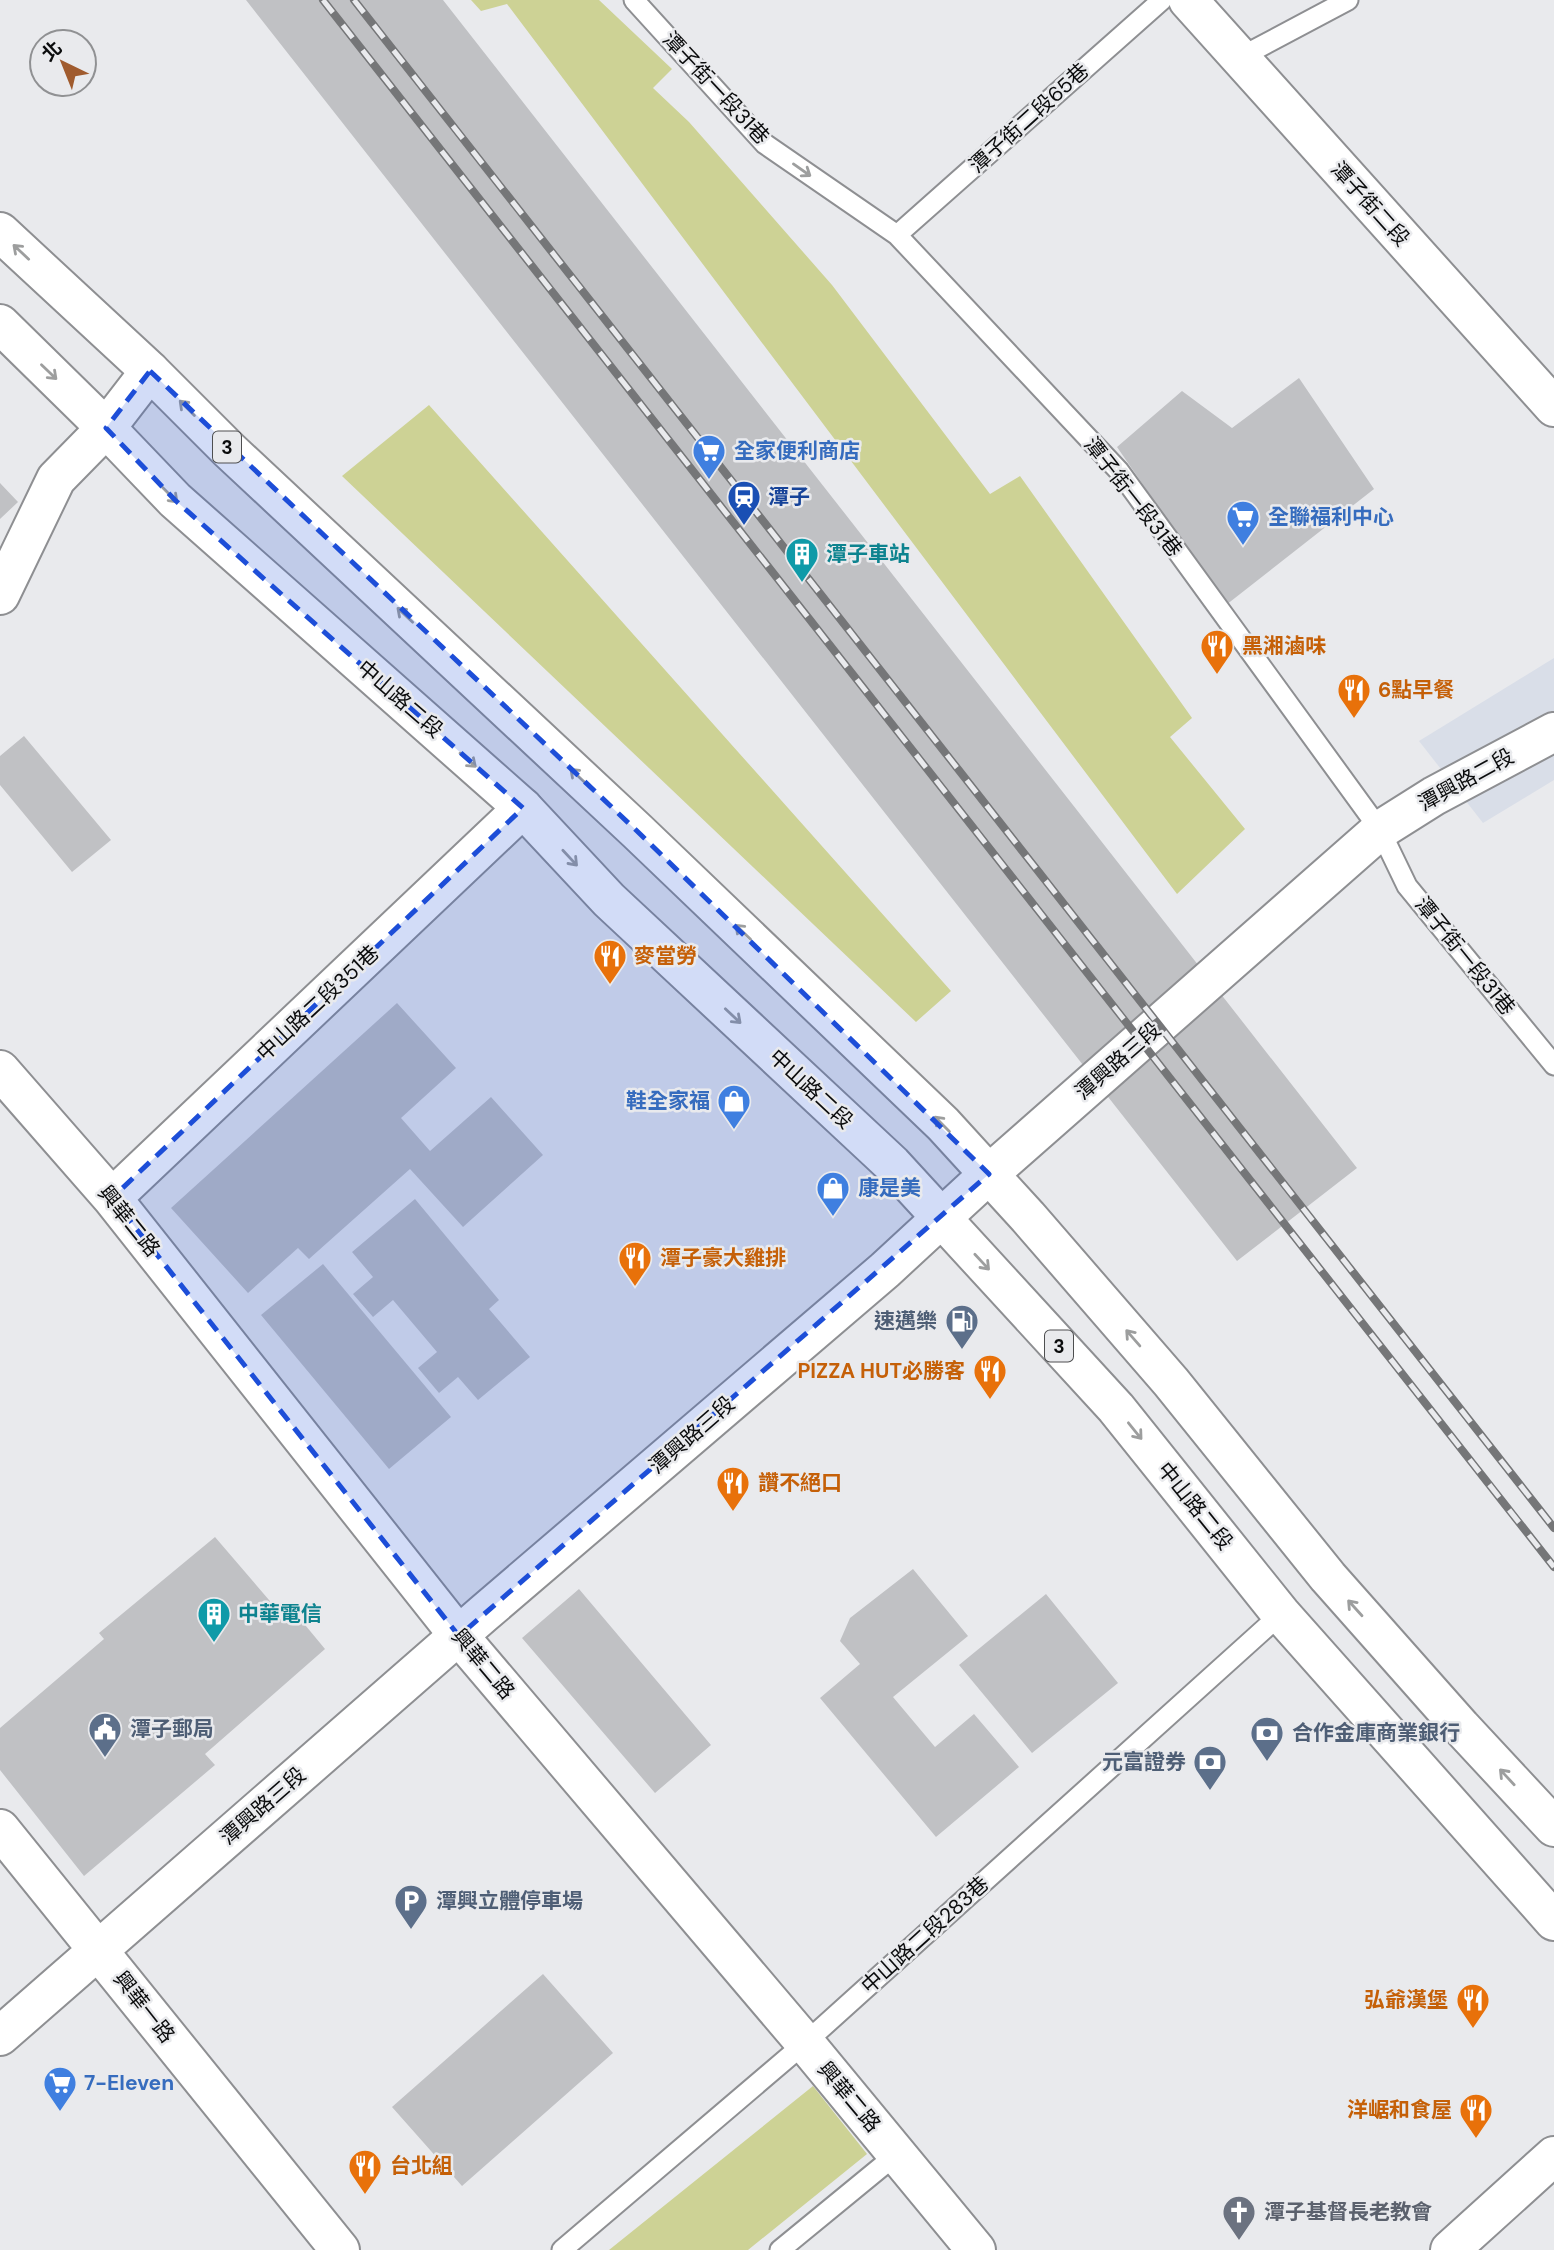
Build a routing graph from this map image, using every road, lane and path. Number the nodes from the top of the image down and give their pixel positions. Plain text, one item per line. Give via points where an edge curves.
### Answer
1 (634, 0) edge
2 (1162, 0) edge
3 (1188, 0) edge
4 (1348, 0) edge
5 (1239, 58) junction
6 (0, 232) edge
7 (897, 235) junction
8 (0, 324) edge
9 (150, 370) junction
10 (1554, 407) edge
11 (106, 428) junction
12 (0, 595) edge
13 (1554, 732) edge
14 (523, 808) junction
15 (1380, 830) junction
16 (1554, 1065) edge
17 (0, 1070) edge
18 (989, 1174) junction
19 (112, 1198) junction
20 (941, 1219) junction
21 (1281, 1614) junction
22 (459, 1636) junction
23 (1554, 1827) edge
24 (0, 1829) edge
25 (1554, 1921) edge
26 (99, 1949) junction
27 (0, 2036) edge
28 (804, 2043) junction
29 (897, 2154) junction
30 (1554, 2156) edge
31 (340, 2250) edge
32 (562, 2250) edge
33 (779, 2250) edge
34 (976, 2250) edge
35 (1450, 2250) edge

1 -> 7 lane, 潭子街一段31巷 via 765,144
2 - 7 lane, 潭子街二段65巷
3 - 5 street, 潭子街二段
4 - 5 lane
5 - 10 street, 潭子街二段
9 -> 6 street, 3
7 - 15 lane, 潭子街一段31巷 via 1119,471
8 -> 11 street, 中山路二段 / 3
9 - 11 street
18 -> 9 street, 3 via 943,1124 229,450
11 - 12 street via 56,479
11 -> 14 street, 中山路二段 / 3 via 175,500
13 - 15 street, 潭興路二段
14 - 19 street, 中山路二段351巷
14 -> 20 street, 中山路二段 / 3 via 609,900 892,1164
15 - 16 lane, 潭子街一段31巷 via 1408,886
15 - 18 street, 潭興路三段
17 - 19 street, 興華二路
18 - 20 street, 潭興路三段
23 -> 18 street, 3 via 1328,1577 1171,1382
19 - 22 street, 興華二路
20 -> 21 street, 中山路二段 / 3 via 1116,1408
20 - 22 street, 潭興路三段
21 - 25 street, 中山路二段 / 3
21 - 28 lane, 中山路二段283巷
22 - 26 street, 潭興路三段
22 - 28 street, 興華二路
24 - 26 street, 興華一路
26 - 27 street, 潭興路三段
26 - 31 street, 興華一路
28 - 29 street, 興華二路
28 - 32 lane, 中山路二段283巷
29 - 33 lane
29 - 34 street, 興華二路
30 - 35 street

